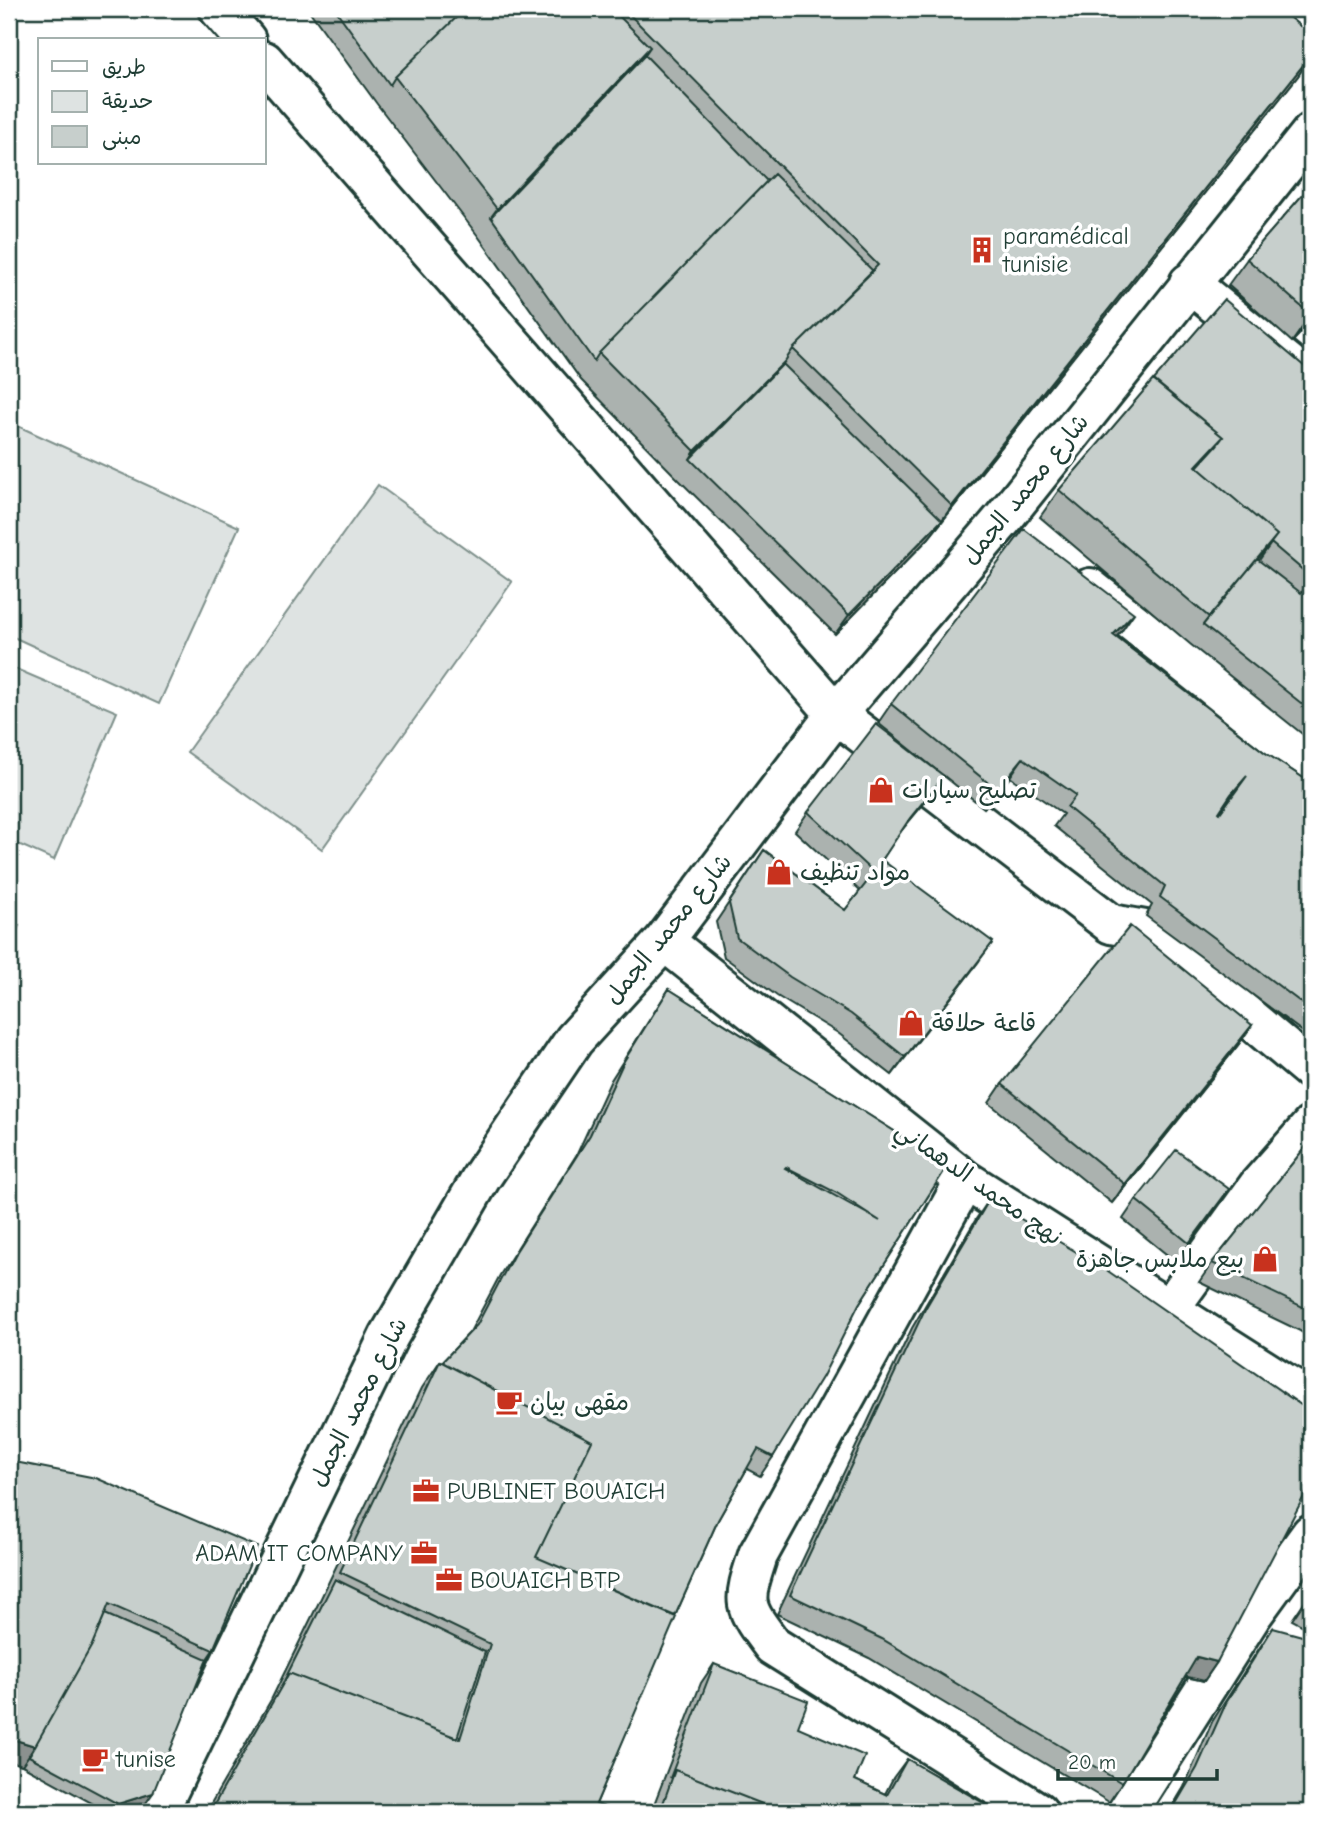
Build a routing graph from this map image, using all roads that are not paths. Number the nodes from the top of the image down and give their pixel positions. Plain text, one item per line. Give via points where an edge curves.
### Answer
1 (219, 9) edge
2 (244, 38) edge
3 (266, 63) edge
4 (1311, 133) edge
5 (1189, 283) junction
6 (1311, 382) edge
7 (1003, 519) junction
8 (1035, 545) edge
9 (1067, 570) edge
10 (836, 714) junction
11 (1311, 764) edge
12 (664, 941) junction
13 (1311, 1070) edge
14 (1311, 1126) edge
15 (965, 1180) junction
16 (1170, 1308) junction
17 (1311, 1400) edge
18 (1311, 1534) edge
19 (1251, 1615) junction
20 (1287, 1637) edge
21 (158, 1812) edge
22 (1038, 1812) edge
23 (1127, 1812) edge

1 - 2 street
3 - 10 street
4 - 5 street, شارع محمد الجمل
5 - 6 street
5 - 7 street, شارع محمد الجمل
7 - 8 street
7 - 10 street, شارع محمد الجمل
9 - 11 street
10 - 12 street, شارع محمد الجمل
10 - 13 street via 1111,924 1145,930
12 - 15 street, نهج محمد الدهماني
12 - 21 street, شارع محمد الجمل via 575,1040 481,1178 390,1336
14 - 16 street via 1258,1186
15 - 16 street, نهج محمد الدهماني
15 - 22 street via 758,1555 745,1596 751,1616 773,1646
16 - 17 street, نهج محمد الدهماني
18 - 19 street
19 - 20 street
19 - 23 street

